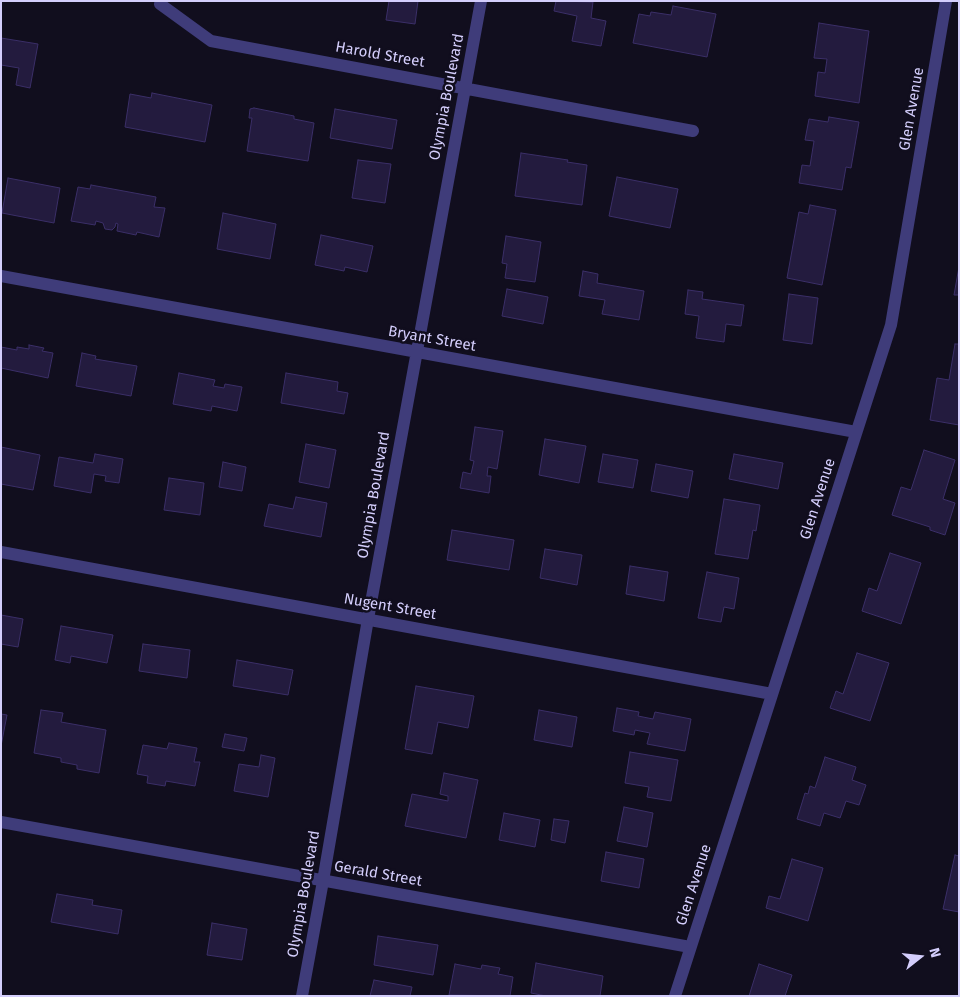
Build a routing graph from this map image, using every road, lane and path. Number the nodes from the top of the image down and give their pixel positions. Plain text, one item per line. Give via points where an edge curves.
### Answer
1 (481, 1) edge
2 (946, 1) edge
3 (160, 4) dead end
4 (465, 88) junction
5 (693, 131) dead end
6 (1, 276) edge
7 (416, 353) junction
8 (856, 432) junction
9 (1, 552) edge
10 (368, 619) junction
11 (772, 694) junction
12 (1, 822) edge
13 (323, 881) junction
14 (690, 948) junction
15 (302, 996) edge
16 (675, 996) edge

1 - 4 street, Olympia Boulevard
2 - 8 street, Glen Avenue via 891,325
3 - 4 street, Harold Street via 211,41
4 - 5 street, Harold Street
4 - 7 street, Olympia Boulevard
6 - 7 street, Bryant Street
7 - 8 street, Bryant Street
7 - 10 street, Olympia Boulevard
8 - 11 street, Glen Avenue
9 - 10 street, Nugent Street
10 - 11 street, Nugent Street
10 - 13 street, Olympia Boulevard
11 - 14 street, Glen Avenue
12 - 13 street, Gerald Street
13 - 14 street, Gerald Street
13 - 15 street, Olympia Boulevard
14 - 16 street, Glen Avenue

